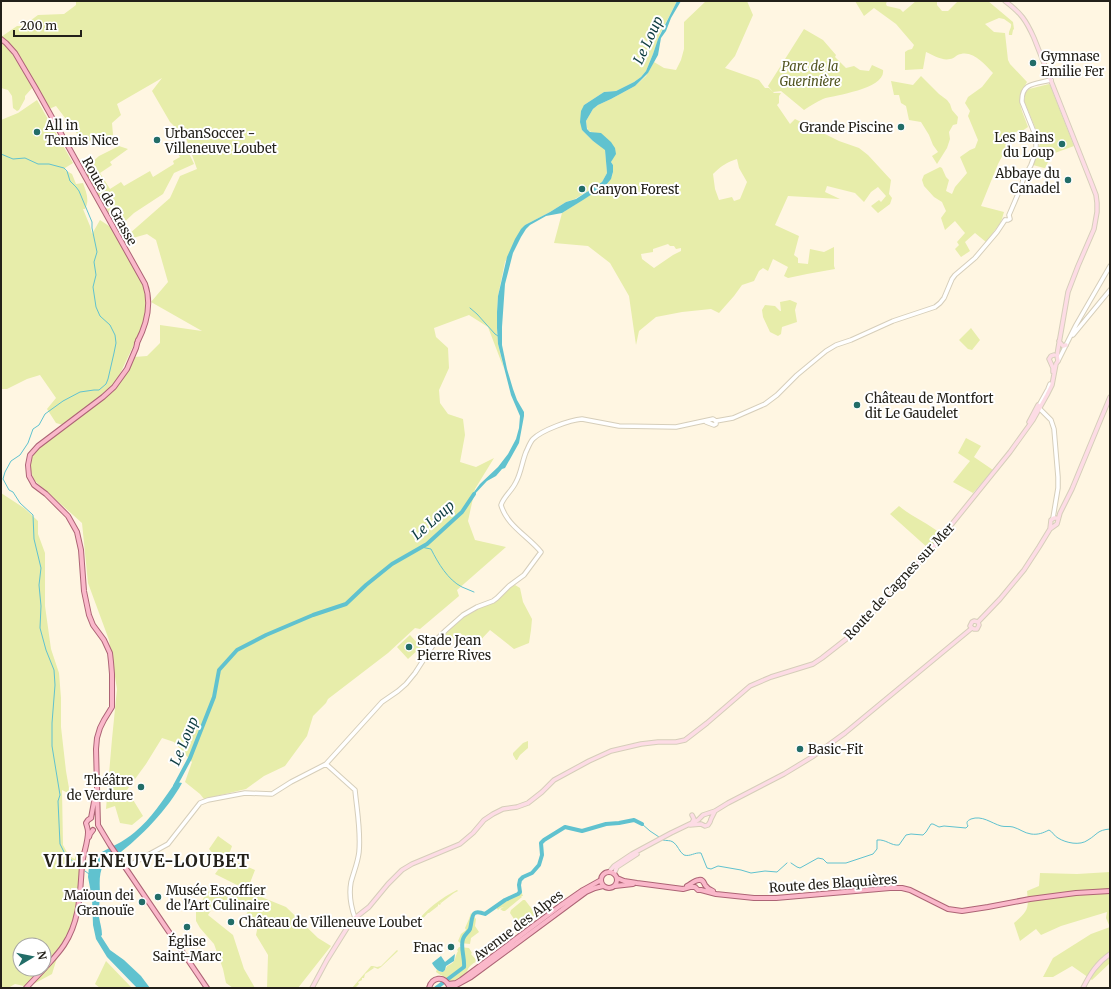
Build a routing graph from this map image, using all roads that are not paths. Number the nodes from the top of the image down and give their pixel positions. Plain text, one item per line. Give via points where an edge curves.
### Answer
1 (1005, 1) edge
2 (1, 39) edge
3 (1051, 80) junction
4 (1110, 266) edge
5 (1110, 290) edge
6 (1075, 331) junction
7 (1059, 341) junction
8 (1066, 344) junction
9 (1056, 359) junction
10 (1051, 364) junction
11 (1050, 384) junction
12 (1110, 397) edge
13 (1039, 409) junction
14 (1030, 419) junction
15 (1022, 434) junction
16 (1055, 518) junction
17 (1051, 527) junction
18 (326, 764) junction
19 (97, 787) junction
20 (715, 811) junction
21 (692, 815) dead end
22 (706, 815) junction
23 (91, 818) junction
24 (700, 819) junction
25 (711, 819) junction
26 (690, 824) junction
27 (702, 824) junction
28 (96, 826) junction
29 (88, 828) junction
30 (642, 849) junction
31 (126, 868) junction
32 (82, 871) junction
33 (609, 872) junction
34 (615, 876) junction
35 (601, 880) junction
36 (695, 882) junction
37 (637, 883) junction
38 (705, 885) junction
39 (603, 886) junction
40 (615, 886) junction
41 (695, 887) junction
42 (679, 888) junction
43 (701, 890) junction
44 (1110, 890) edge
45 (723, 894) junction
46 (355, 918) junction
47 (1110, 954) edge
48 (52, 959) edge
49 (36, 977) edge
50 (471, 977) junction
51 (449, 987) edge
52 (26, 988) edge
53 (207, 988) edge
54 (312, 988) edge
55 (429, 988) edge
56 (459, 988) edge
57 (1083, 988) edge

1 - 3 main road via 1020,13 1027,23
2 - 19 main road, Route de Grasse via 15,53 35,87 145,284 148,298 146,320 131,360 118,382 108,393 33,451 28,465 29,476 34,485 64,511 77,532 89,615 110,653 112,707 97,738
3 - 7 main road via 1097,203 1094,229 1068,292
3 - 18 street via 1028,85 1023,91 1022,102 1034,132 1036,151 1008,215 1010,219 1006,220 975,258 955,275 944,298 935,307 836,345 797,375 766,404 733,418 676,428 619,426 573,420 534,438 526,452 516,483 501,505 506,517 540,550 524,575 497,598 463,615 448,628 437,639 406,684 382,702
4 - 6 street
5 - 6 street
6 - 8 street
7 - 8 main road via 1061,345
7 - 9 main road
8 - 9 street
9 - 10 main road
9 - 10 main road, Route de Cagnes sur Mer via 1051,356
9 - 13 main road, Route de Cagnes sur Mer via 1052,385
10 - 11 main road, Route de Cagnes sur Mer via 1053,371
11 - 13 street
11 - 14 main road, Route de Cagnes sur Mer
12 - 16 main road via 1077,476 1060,513
13 - 14 main road
13 - 15 main road, Route de Cagnes sur Mer
13 - 16 street via 1053,424 1058,477
14 - 15 main road, Route de Cagnes sur Mer
15 - 46 main road, Route de Cagnes sur Mer via 939,539 854,633 822,658 813,664 750,686 693,735 682,741 647,743 621,748 609,751 577,767 554,780 523,806 503,809 493,814 460,844 402,870 369,907
16 - 17 main road via 1050,522
16 - 17 main road via 1056,526
17 - 20 main road via 1015,582 978,622 971,622 972,628 820,752
18 - 31 street via 272,794 239,794 200,803 171,841
18 - 46 street via 356,790 359,849 350,890
19 - 23 main road, Route de Grasse
19 - 28 main road, Route de Grasse
20 - 22 main road
20 - 25 main road
21 - 26 main road via 694,819
22 - 24 main road
22 - 25 main road
23 - 28 main road via 95,819
23 - 29 main road via 86,824
24 - 26 main road
24 - 27 main road
25 - 27 main road via 708,825
26 - 27 main road
26 - 30 main road
28 - 29 main road
28 - 31 main road
28 - 32 main road via 90,834
29 - 32 main road
30 - 33 main road via 624,859
30 - 34 main road via 617,867
31 - 53 main road
32 - 48 main road via 73,929
33 - 34 main road
33 - 35 main road via 604,873
34 - 37 main road via 624,881
34 - 40 main road
35 - 39 main road
35 - 51 main road, Avenue des Alpes via 560,906
36 - 38 main road via 700,880
36 - 41 main road
36 - 42 main road
37 - 40 main road
37 - 42 main road
38 - 43 main road
38 - 45 main road via 710,890
39 - 40 main road
39 - 50 main road, Avenue des Alpes via 586,892
41 - 42 main road
41 - 43 main road
43 - 45 main road, Route des Blaquières
44 - 45 main road, Route des Blaquières via 1092,889 1038,895 962,908 947,906 914,889 896,885 794,895
46 - 54 main road
47 - 57 main road via 1096,966
49 - 52 main road
50 - 51 main road, Avenue des Alpes
50 - 56 main road
51 - 55 main road via 445,980 437,979

